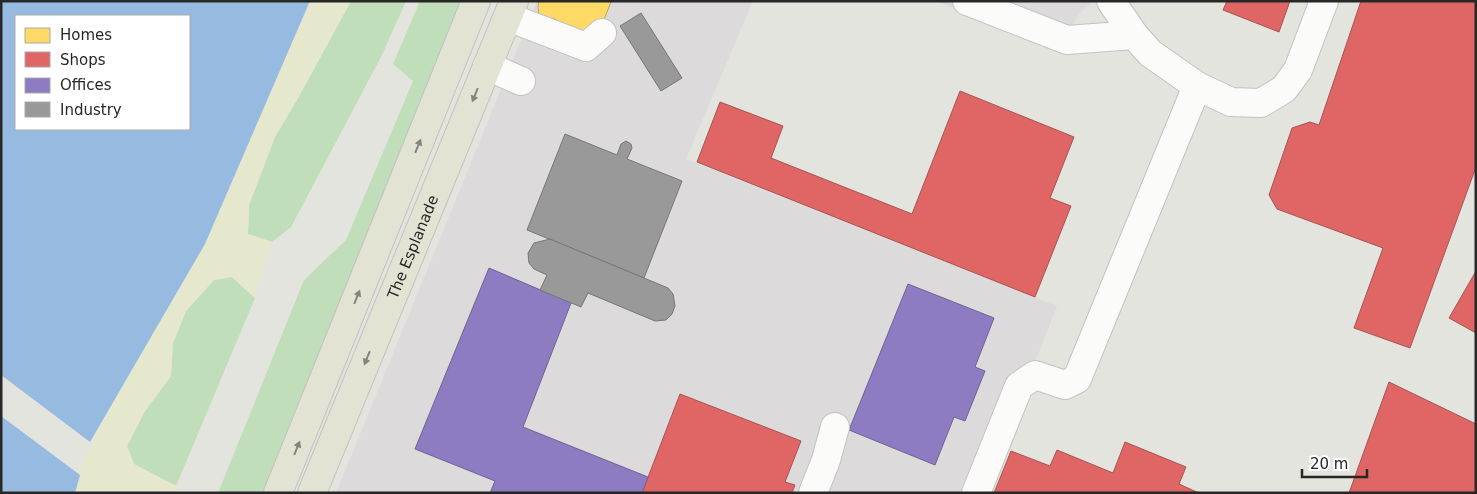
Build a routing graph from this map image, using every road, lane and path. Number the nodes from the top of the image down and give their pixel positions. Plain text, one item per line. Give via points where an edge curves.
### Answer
1 (476, 1) edge
2 (967, 1) edge
3 (1112, 1) edge
4 (1324, 1) edge
5 (511, 9) edge
6 (602, 33) dead end
7 (1134, 35) junction
8 (487, 66) junction
9 (522, 81) dead end
10 (1197, 86) junction
11 (836, 427) dead end
12 (278, 493) edge
13 (312, 493) edge
14 (813, 493) edge
15 (976, 493) edge

12 -> 1 main road
2 - 7 street via 1067,40
3 - 7 street
4 - 10 street via 1298,70 1284,89 1261,103 1231,102
5 - 6 street via 586,47
5 - 8 main road, The Esplanade
7 - 10 street via 1150,53
8 - 9 street
8 -> 13 main road, The Esplanade
10 - 15 street via 1078,379 1065,384 1035,375 1019,386
11 - 14 street

